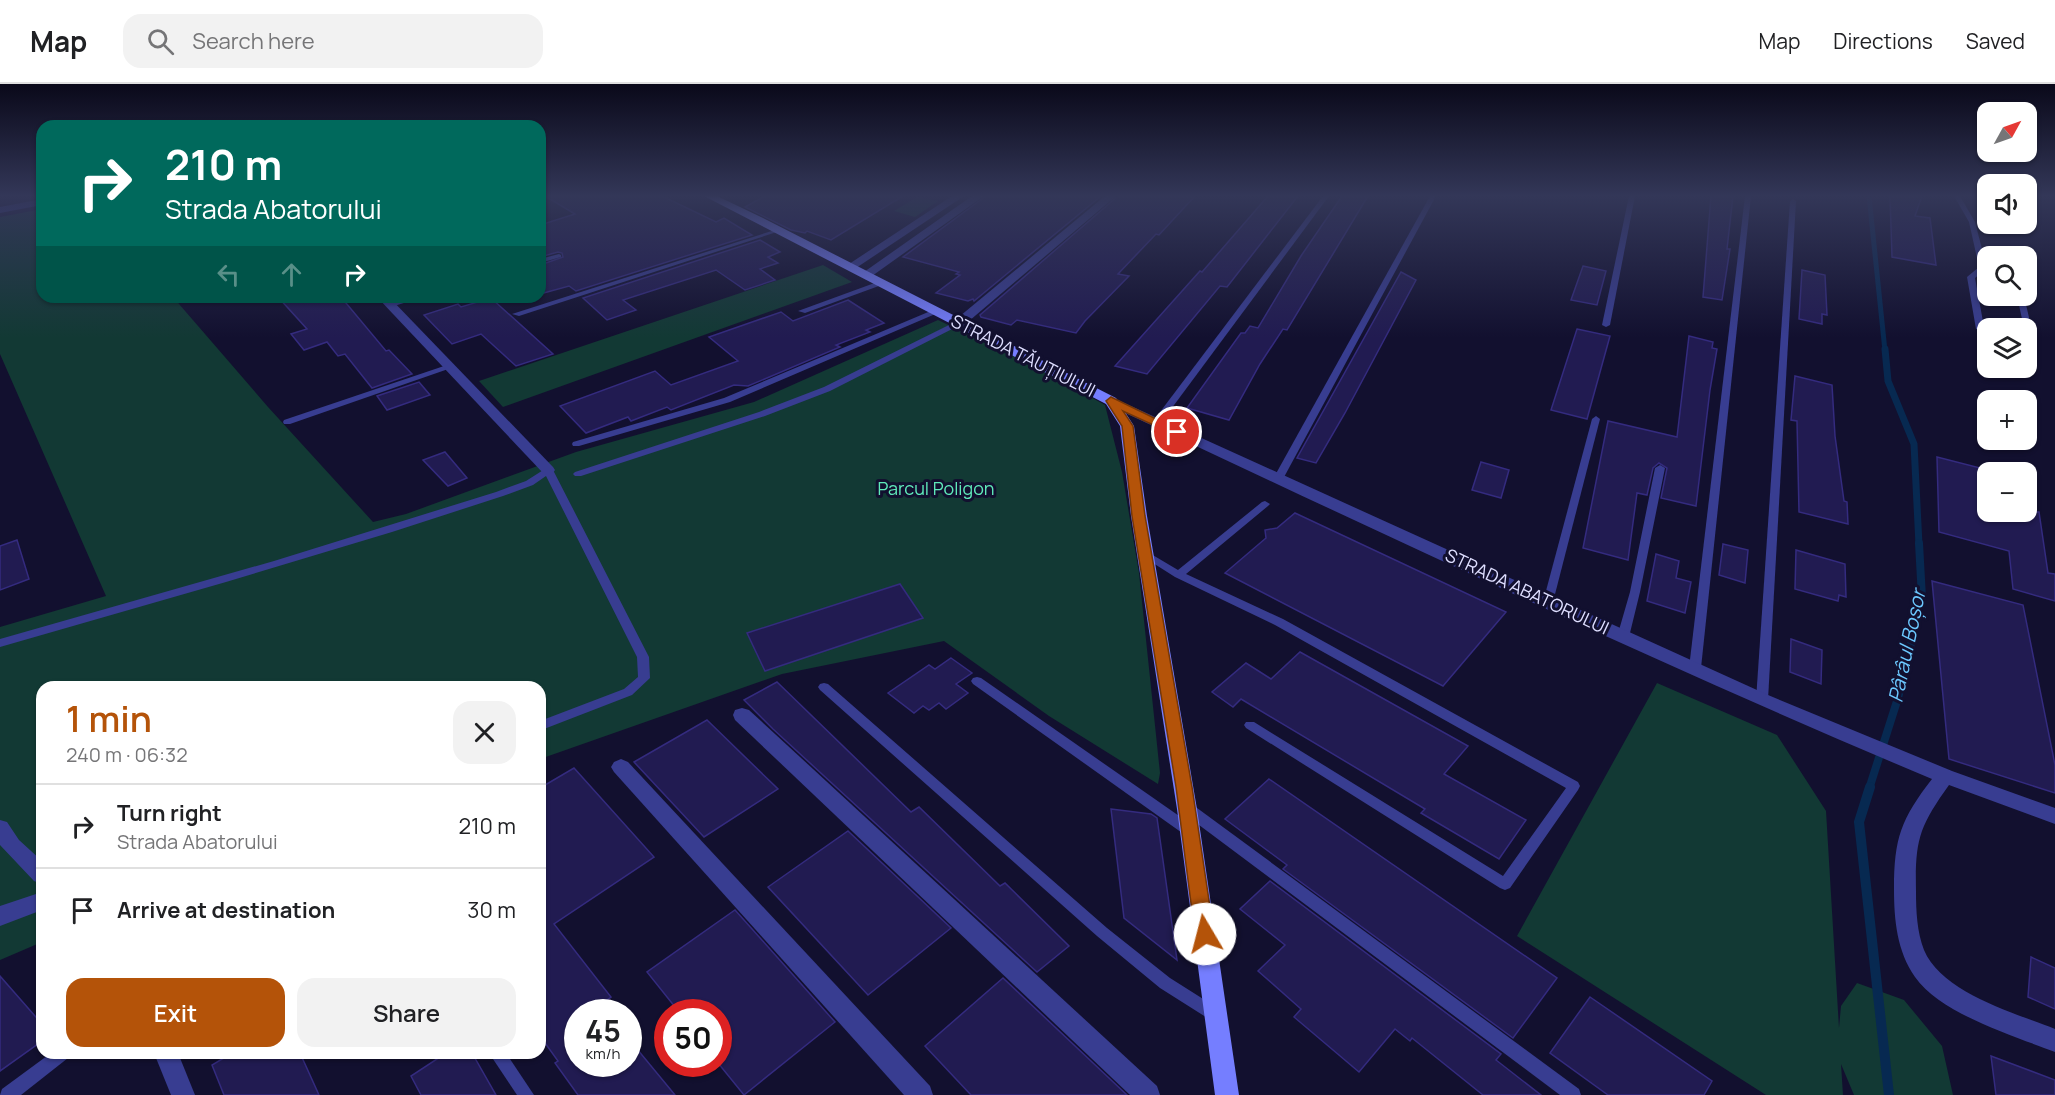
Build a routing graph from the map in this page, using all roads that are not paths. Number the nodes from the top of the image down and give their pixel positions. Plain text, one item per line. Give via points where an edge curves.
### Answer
1 (741, 243) edge
2 (805, 243) edge
3 (887, 243) edge
4 (912, 243) edge
5 (1055, 243) edge
6 (1291, 243) edge
7 (1407, 243) edge
8 (1622, 243) edge
9 (1743, 243) edge
10 (1790, 243) edge
11 (559, 256) dead end
12 (546, 259) edge
13 (852, 266) junction
14 (868, 274) junction
15 (1977, 274) edge
16 (883, 283) junction
17 (389, 303) edge
18 (802, 311) dead end
19 (936, 312) junction
20 (516, 314) dead end
21 (1978, 318) edge
22 (958, 324) junction
23 (1606, 325) dead end
24 (450, 367) junction
25 (1111, 401) junction
26 (1596, 419) dead end
27 (287, 422) dead end
28 (1157, 422) junction
29 (576, 444) dead end
30 (1660, 468) dead end
31 (548, 470) junction
32 (578, 474) dead end
33 (1278, 479) junction
34 (1265, 504) dead end
35 (1147, 556) junction
36 (1179, 575) junction
37 (1548, 602) junction
38 (1623, 637) junction
39 (0, 644) edge
40 (1695, 668) junction
41 (977, 681) dead end
42 (824, 687) dead end
43 (1762, 700) junction
44 (742, 715) dead end
45 (546, 724) edge
46 (1250, 725) dead end
47 (621, 767) dead end
48 (1946, 776) junction
49 (1187, 809) junction
50 (2055, 816) edge
51 (0, 828) edge
52 (1190, 832) junction
53 (36, 869) edge
54 (36, 903) edge
55 (0, 916) edge
56 (1216, 1015) junction
57 (2055, 1041) edge
58 (55, 1059) edge
59 (168, 1059) edge
60 (501, 1059) edge
61 (8, 1095) edge
62 (183, 1095) edge
63 (526, 1095) edge
64 (921, 1095) edge
65 (1148, 1095) edge
66 (1227, 1095) edge
67 (1573, 1095) edge

1 - 20 lane
2 - 13 main road, STRADA TĂUȚIULUI
3 - 13 street
4 - 14 street
5 - 22 street
6 - 28 lane
7 - 33 lane
8 - 23 lane
9 - 40 lane
10 - 43 lane
11 - 12 lane
13 - 14 main road, STRADA TĂUȚIULUI
14 - 16 main road, STRADA TĂUȚIULUI
15 - 21 lane via 1971,277
16 - 18 lane
16 - 19 main road, STRADA TĂUȚIULUI
17 - 24 street
19 - 22 main road, STRADA TĂUȚIULUI
19 - 29 lane via 727,400
22 - 25 main road, STRADA TĂUȚIULUI
22 - 32 lane via 827,389
24 - 27 lane
24 - 31 street
25 - 28 street, STRADA ABATORULUI
25 - 35 main road, STRADA TĂUȚIULUI via 1127,426
26 - 37 lane
28 - 33 street, STRADA ABATORULUI
30 - 38 lane
31 - 39 lane via 506,491 386,531
31 - 45 lane via 643,657 644,678 628,692
33 - 37 street, STRADA ABATORULUI
34 - 36 lane
35 - 36 lane
35 - 49 main road, STRADA TĂUȚIULUI
36 - 46 lane via 1279,622 1574,786 1505,884
37 - 38 street, STRADA ABATORULUI
38 - 40 street, STRADA ABATORULUI
40 - 43 street, STRADA ABATORULUI
41 - 52 lane
42 - 56 lane via 1101,932 1165,982
43 - 48 street, STRADA ABATORULUI
44 - 65 street
47 - 64 street
48 - 50 street, STRADA ABATORULUI
48 - 57 street via 1922,806 1910,830 1905,855 1905,920 1915,958 1932,980 1956,997
49 - 52 main road, STRADA TĂUȚIULUI
49 - 67 lane
51 - 53 street
52 - 56 main road, STRADA TĂUȚIULUI
54 - 55 street
56 - 66 main road, STRADA TĂUȚIULUI
58 - 61 lane
59 - 62 street
60 - 63 lane

